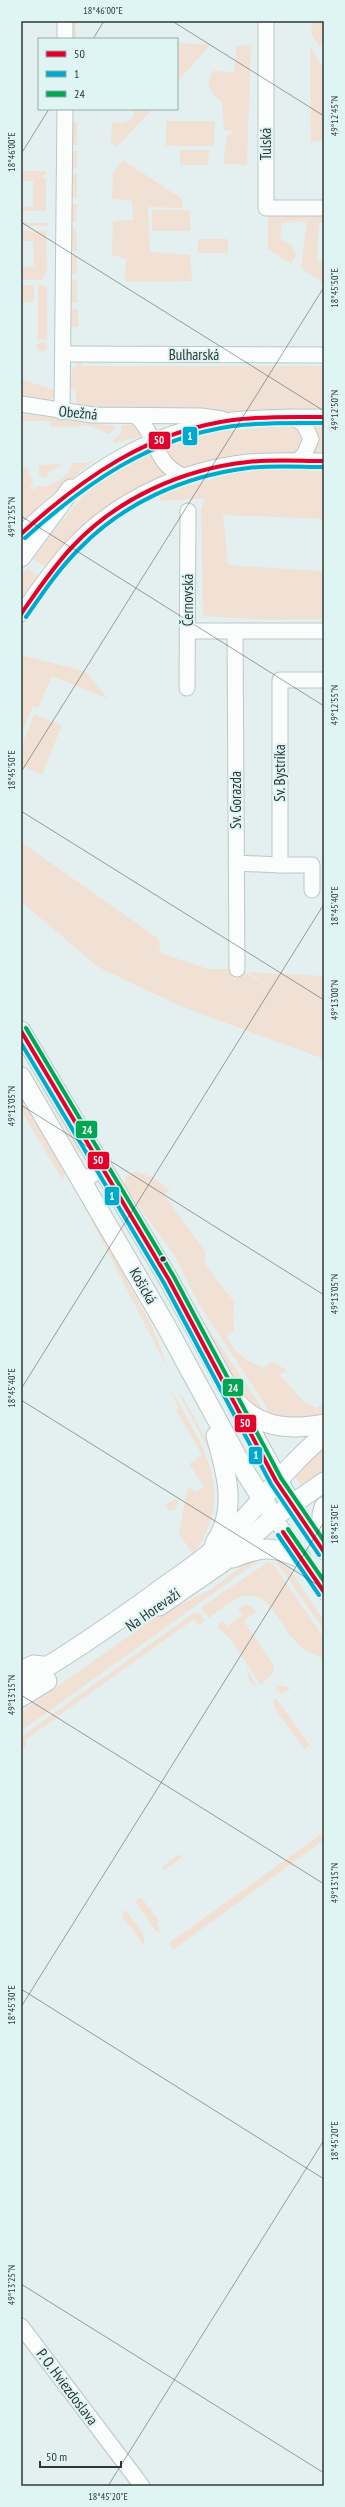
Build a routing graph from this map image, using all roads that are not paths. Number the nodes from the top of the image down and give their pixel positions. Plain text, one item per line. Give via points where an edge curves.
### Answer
1 (65, 21) edge
2 (266, 21) edge
3 (65, 38) edge
4 (65, 110) edge
5 (324, 208) edge
6 (64, 354) junction
7 (324, 356) edge
8 (21, 404) edge
9 (62, 412) junction
10 (136, 416) junction
11 (292, 417) junction
12 (324, 417) edge
13 (233, 420) junction
14 (153, 442) junction
15 (297, 461) junction
16 (324, 461) edge
17 (183, 476) junction
18 (71, 489) junction
19 (188, 511) dead end
20 (21, 534) edge
21 (21, 557) edge
22 (21, 614) edge
23 (235, 630) junction
24 (187, 631) junction
25 (324, 631) edge
26 (324, 680) edge
27 (187, 688) dead end
28 (236, 863) junction
29 (280, 865) junction
30 (312, 890) dead end
31 (237, 969) dead end
32 (24, 1041) edge
33 (21, 1077) edge
34 (102, 1169) junction
35 (82, 1181) junction
36 (231, 1398) junction
37 (208, 1406) junction
38 (324, 1424) edge
39 (324, 1435) edge
40 (276, 1481) junction
41 (324, 1482) edge
42 (262, 1498) junction
43 (291, 1504) junction
44 (324, 1507) edge
45 (274, 1517) junction
46 (324, 1534) edge
47 (324, 1552) edge
48 (205, 1557) junction
49 (301, 1558) junction
50 (223, 1562) junction
51 (324, 1592) edge
52 (52, 1665) junction
53 (21, 1669) edge
54 (22, 1692) edge
55 (21, 2326) edge
56 (142, 2486) edge

1 - 3 street
2 - 5 street, Tulská via 266,208
4 - 6 street
6 - 7 street, Bulharská
6 - 9 street
8 - 9 street, Obežná
9 - 10 street, Obežná
10 - 13 street, Obežná via 201,416
10 - 14 street via 145,424
11 - 12 street
11 - 13 street
11 - 15 street via 304,424 311,438 307,451
13 - 14 street via 187,429
14 - 17 street via 161,461 171,471
14 - 18 street via 106,464
15 - 16 street
15 - 17 street via 249,462
17 - 22 street via 149,491 93,526 50,573
18 - 20 street
18 - 21 main road
19 - 24 street, Černovská
23 - 24 street
23 - 25 street
23 - 28 street, Sv. Gorazda
24 - 27 street, Černovská
26 - 29 street, Sv. Bystríka via 280,680
28 - 29 street
28 - 31 street, Sv. Gorazda
29 - 30 street via 312,865
32 - 34 main road, Košická
33 - 35 main road, Košická
34 - 35 street
34 - 36 main road, Košická via 169,1280
35 - 37 main road, Košická via 165,1324
36 - 38 main road via 256,1418 277,1427 296,1429
36 - 40 main road, Košická
37 - 42 main road, Košická
37 - 48 main road, Na Horevaží via 227,1475 228,1492 224,1523 218,1538
39 - 40 main road, Na Horevaží via 302,1453
40 - 42 main road, Na Horevaží
40 - 43 main road, Košická
41 - 43 main road, Na Horevaží
42 - 45 main road, Košická
42 - 48 main road, Na Horevaží
43 - 45 main road, Na Horevaží
43 - 47 street
44 - 46 main road
45 - 49 street
45 - 50 main road, Na Horevaží
48 - 52 main road, Na Horevaží via 106,1630
49 - 50 main road via 277,1549 261,1548
49 - 51 street
50 - 54 main road, Na Horevaží via 76,1664
52 - 53 street via 33,1663
52 - 54 main road, Na Horevaží
55 - 56 street, P. O. Hviezdoslava

